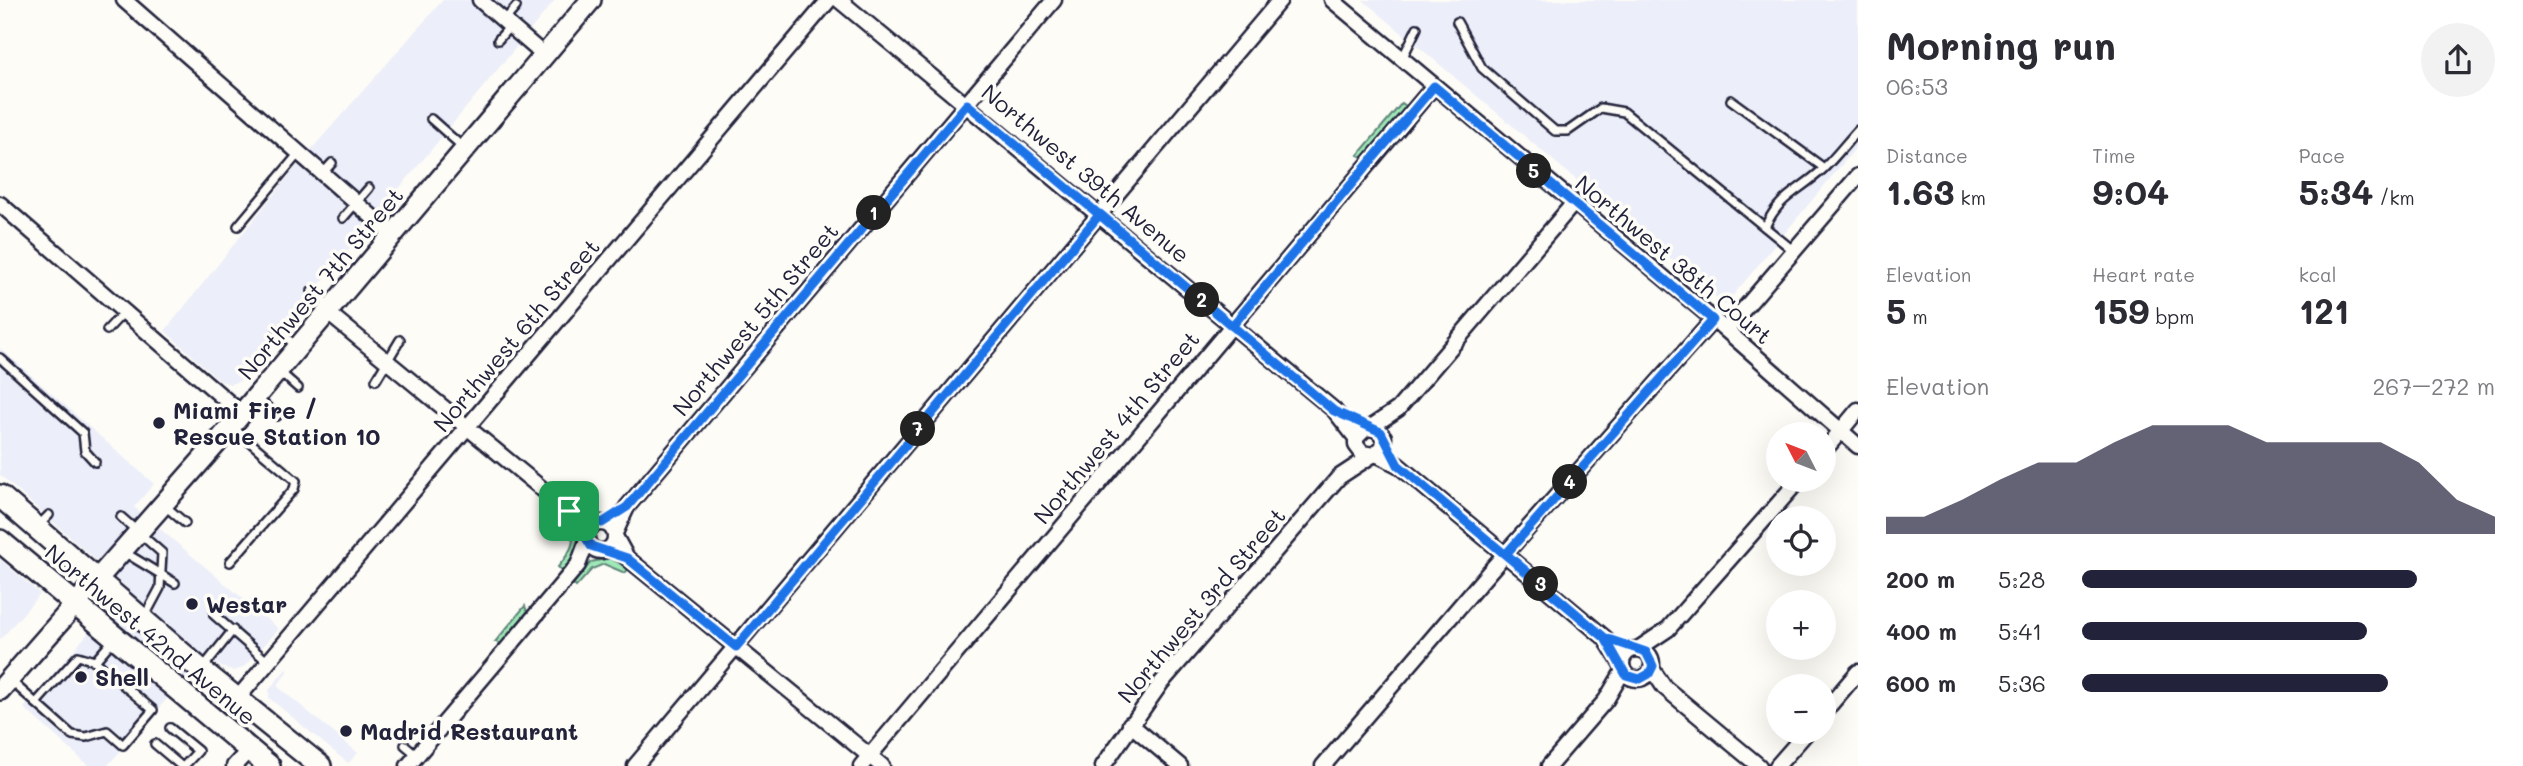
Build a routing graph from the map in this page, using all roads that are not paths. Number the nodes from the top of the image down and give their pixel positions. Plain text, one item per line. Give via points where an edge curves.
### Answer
1 (124, 0) edge
2 (480, 0) edge
3 (591, 0) edge
4 (829, 0) edge
5 (839, 0) edge
6 (1054, 0) edge
7 (1280, 0) edge
8 (1332, 0) edge
9 (516, 7) dead end
10 (1457, 22) dead end
11 (507, 23) junction
12 (1417, 29) dead end
13 (498, 40) dead end
14 (545, 56) junction
15 (1402, 59) junction
16 (1434, 86) junction
17 (1731, 100) dead end
18 (967, 104) junction
19 (431, 119) dead end
20 (1858, 130) edge
21 (466, 150) junction
22 (299, 153) junction
23 (1824, 168) junction
24 (1858, 176) edge
25 (369, 188) dead end
26 (357, 203) junction
27 (0, 204) edge
28 (1573, 204) junction
29 (1100, 214) junction
30 (343, 218) dead end
31 (237, 226) dead end
32 (1765, 227) junction
33 (393, 235) junction
34 (1794, 251) junction
35 (312, 291) dead end
36 (329, 310) junction
37 (124, 312) junction
38 (1713, 320) junction
39 (1232, 326) junction
40 (107, 330) dead end
41 (278, 330) dead end
42 (1726, 330) junction
43 (400, 340) dead end
44 (298, 347) junction
45 (0, 358) edge
46 (387, 363) junction
47 (278, 371) junction
48 (376, 380) dead end
49 (298, 388) dead end
50 (256, 397) junction
51 (1398, 409) junction
52 (1858, 410) edge
53 (277, 416) dead end
54 (237, 420) junction
55 (467, 428) junction
56 (1840, 431) junction
57 (1362, 435) junction
58 (1836, 436) edge
59 (1858, 446) edge
60 (1379, 447) junction
61 (94, 462) dead end
62 (1339, 477) junction
63 (1788, 492) edge
64 (0, 496) edge
65 (164, 505) junction
66 (627, 507) junction
67 (569, 511) junction
68 (121, 517) dead end
69 (185, 523) dead end
70 (600, 523) junction
71 (139, 533) junction
72 (587, 539) junction
73 (0, 541) edge
74 (609, 543) junction
75 (124, 552) junction
76 (1506, 554) junction
77 (230, 562) dead end
78 (578, 565) junction
79 (162, 575) junction
80 (98, 582) junction
81 (175, 583) dead end
82 (76, 607) junction
83 (214, 615) dead end
84 (142, 619) junction
85 (1668, 629) junction
86 (233, 631) junction
87 (115, 638) junction
88 (1605, 638) junction
89 (736, 647) junction
90 (1636, 649) junction
91 (95, 661) junction
92 (268, 662) junction
93 (148, 666) junction
94 (1652, 666) junction
95 (1623, 668) junction
96 (201, 670) junction
97 (1858, 672) edge
98 (1638, 680) junction
99 (5, 685) edge
100 (1664, 687) junction
101 (128, 689) junction
102 (1836, 698) edge
103 (237, 699) junction
104 (1606, 701) junction
105 (36, 704) junction
106 (1130, 724) junction
107 (170, 728) dead end
108 (155, 744) dead end
109 (1796, 744) edge
110 (405, 745) dead end
111 (249, 750) junction
112 (413, 761) edge
113 (865, 761) edge
114 (183, 766) edge
115 (234, 766) edge
116 (270, 766) edge
117 (320, 766) edge
118 (635, 766) edge
119 (882, 766) edge
120 (1103, 766) edge
121 (1180, 766) edge
122 (1323, 766) edge
123 (1549, 766) edge
124 (1759, 766) edge
125 (1777, 766) edge

1 - 22 street
2 - 11 street
3 - 14 main road, Northwest 7th Street
4 - 55 street, Northwest 6th Street
5 - 18 street, Northwest 39th Avenue
6 - 18 street, Northwest 5th Street
7 - 29 street
8 - 15 street, Northwest 38th Court
9 - 11 lane
10 - 32 lane via 1482,68 1555,131 1568,131 1601,108 1624,112
11 - 13 lane
11 - 14 street
12 - 15 lane
14 - 21 main road, Northwest 7th Street
15 - 16 street, Northwest 38th Court
16 - 28 street, Northwest 38th Court
16 - 39 street, Northwest 4th Street
17 - 23 lane
18 - 29 street, Northwest 39th Avenue
18 - 66 street, Northwest 5th Street
19 - 21 lane
20 - 23 lane
21 - 33 main road, Northwest 7th Street
22 - 26 street via 328,168
22 - 31 lane
23 - 32 lane via 1774,208
24 - 34 street
25 - 26 lane
26 - 30 lane
26 - 33 street
27 - 37 street
28 - 38 street, Northwest 38th Court
28 - 51 street, Northwest 3rd Street
29 - 39 street, Northwest 39th Avenue
29 - 89 street
32 - 34 lane
33 - 36 main road, Northwest 7th Street
34 - 42 street
35 - 36 lane
36 - 44 main road, Northwest 7th Street
36 - 46 street
37 - 40 lane
37 - 54 street
38 - 42 street, Northwest 38th Court
38 - 76 street
39 - 57 street, Northwest 39th Avenue
39 - 113 street, Northwest 4th Street
41 - 44 lane
42 - 56 street, Northwest 38th Court
43 - 46 lane
44 - 47 main road, Northwest 7th Street
45 - 61 lane via 83,433 85,451
46 - 48 lane
46 - 55 street
47 - 49 lane
47 - 50 main road, Northwest 7th Street
50 - 53 lane
50 - 54 main road, Northwest 7th Street
51 - 57 street, Northwest 3rd Street
51 - 60 street, Northwest 3rd Street
52 - 56 street
54 - 65 main road, Northwest 7th Street
54 - 77 lane via 296,481 294,489
55 - 67 street
55 - 92 street, Northwest 6th Street
56 - 58 street
56 - 59 street, Northwest 38th Court
57 - 60 street
57 - 60 street via 1362,453
57 - 62 street, Northwest 3rd Street
60 - 62 street, Northwest 3rd Street
60 - 76 street
62 - 106 street, Northwest 3rd Street
63 - 85 street
64 - 80 main road, Northwest 42nd Avenue via 43,522
65 - 69 lane
65 - 71 main road, Northwest 7th Street
66 - 70 street, Northwest 5th Street
66 - 74 street, Northwest 5th Street
67 - 70 street
67 - 72 street
68 - 71 lane
70 - 72 street, Northwest 5th Street via 590,528
70 - 74 street via 612,527
71 - 75 main road, Northwest 7th Street
71 - 79 lane via 162,553
72 - 74 street
72 - 78 street
73 - 82 main road, Northwest 42nd Avenue
74 - 78 street
74 - 89 street
75 - 79 lane
75 - 80 main road, Northwest 7th Street
76 - 88 street
76 - 122 street
78 - 112 street
79 - 81 lane
79 - 84 lane via 155,603
80 - 82 main road, Northwest 7th Street
80 - 84 main road, Northwest 42nd Avenue
82 - 87 main road, Northwest 42nd Avenue
82 - 99 main road, Northwest 7th Street
83 - 86 lane
84 - 96 main road, Northwest 42nd Avenue
85 - 90 street
85 - 94 street
86 - 92 lane
86 - 96 lane
87 - 91 lane
87 - 93 main road, Northwest 42nd Avenue
88 - 90 street
88 - 95 street
89 - 113 street
89 - 118 street
90 - 94 street via 1650,654
90 - 95 street via 1625,655
91 - 101 lane
91 - 105 lane via 78,656
92 - 103 street, Northwest 6th Street
93 - 101 lane
93 - 111 main road, Northwest 42nd Avenue
94 - 98 street
94 - 100 street
95 - 98 street
95 - 104 street
96 - 103 main road, Northwest 42nd Avenue
97 - 102 street
98 - 100 street
98 - 104 street
99 - 105 lane
100 - 124 street
101 - 105 lane via 153,710 123,745 107,731 86,737 72,734
103 - 117 main road, Northwest 42nd Avenue
104 - 123 street
106 - 120 street, Northwest 3rd Street
106 - 121 street
107 - 114 lane via 198,751
108 - 114 lane
109 - 125 street
110 - 112 lane
111 - 115 street
111 - 116 main road, Northwest 42nd Avenue
113 - 119 street

